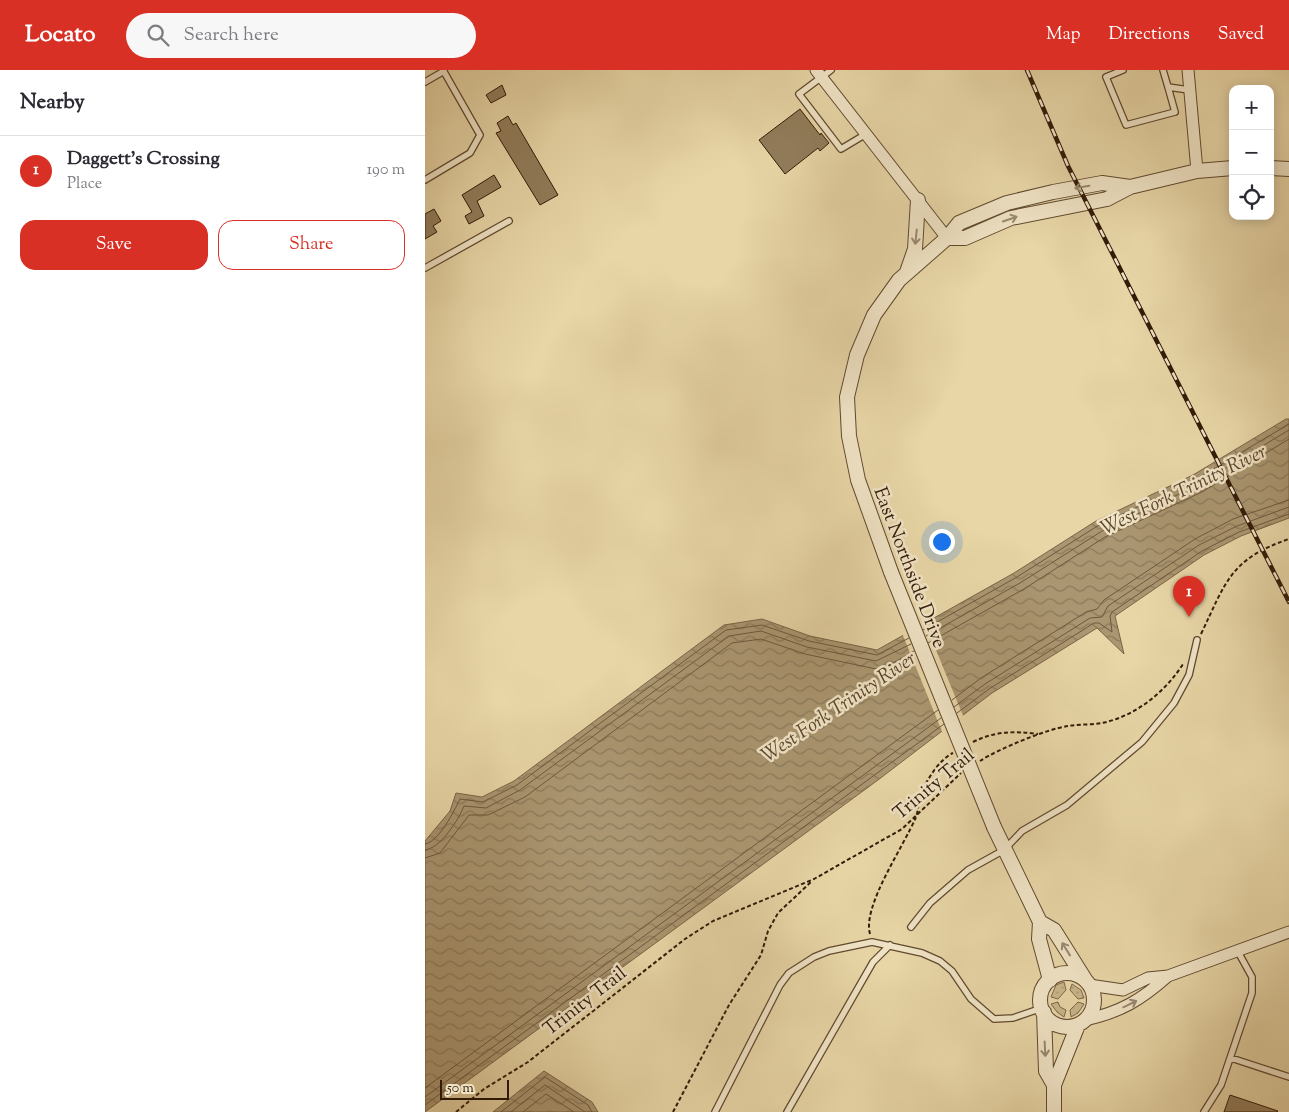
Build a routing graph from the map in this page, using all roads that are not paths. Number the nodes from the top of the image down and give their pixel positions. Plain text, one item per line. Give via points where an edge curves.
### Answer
1 (831, 70) edge
2 (1102, 70) edge
3 (1123, 70) edge
4 (1163, 70) edge
5 (1187, 70) edge
6 (444, 71) edge
7 (819, 74) edge
8 (1106, 76) junction
9 (425, 82) edge
10 (1168, 87) junction
11 (1189, 90) junction
12 (866, 134) junction
13 (1229, 168) edge
14 (1274, 168) edge
15 (1289, 169) edge
16 (1197, 171) junction
17 (425, 180) edge
18 (918, 200) junction
19 (509, 221) dead end
20 (947, 238) junction
21 (425, 268) edge
22 (907, 273) junction
23 (1197, 640) road end
24 (1004, 850) junction
25 (1040, 922) junction
26 (911, 927) dead end
27 (1289, 932) edge
28 (890, 945) junction
29 (1237, 949) junction
30 (1169, 976) junction
31 (1050, 980) junction
32 (1087, 983) junction
33 (1043, 1010) junction
34 (1081, 1023) junction
35 (1231, 1058) junction
36 (1289, 1077) edge
37 (1054, 1085) junction
38 (715, 1112) edge
39 (787, 1112) edge
40 (1054, 1112) edge
41 (1204, 1112) edge

1 - 7 lane
2 - 8 lane
3 - 8 lane
4 - 10 lane
5 - 11 street
6 - 9 lane
6 - 17 lane via 481,135 470,153
7 - 12 street
7 - 12 lane via 799,94 841,149
8 - 10 lane via 1126,125 1175,112
10 - 11 lane
11 - 16 street
12 - 18 street
13 - 16 street, East Northside Drive
14 - 15 street
16 - 20 street, East Northside Drive via 1130,188 1102,183 1007,203 959,223
18 - 20 street
18 -> 22 street via 915,249
19 - 21 lane
20 - 22 street, East Northside Drive
22 - 24 street, East Northside Drive, bridge via 874,314 857,354 847,397 849,436 858,480 891,572
23 - 24 lane via 1189,676 1174,703 1142,742 1067,805 1022,831
24 - 25 street, East Northside Drive
24 - 26 lane via 968,870 930,904
25 - 31 street, East Northside Drive via 1039,939
32 -> 25 street, East Northside Drive via 1054,930
27 - 29 street
28 - 33 lane via 940,961 952,971 971,999 994,1019
28 - 38 lane via 872,942 829,951 801,963 789,973
28 - 39 lane via 873,962
29 - 30 street
29 - 35 lane via 1252,977 1252,988
30 - 32 street via 1148,978 1123,990
34 -> 30 street via 1108,1015 1145,997
31 - 32 street via 1070,974
31 - 33 street via 1042,991
32 - 34 street via 1094,996 1094,1005
33 - 34 street via 1052,1022 1060,1026
33 -> 37 street via 1046,1071
34 - 37 street
35 - 36 lane
35 - 41 lane via 1221,1085
37 - 40 street

